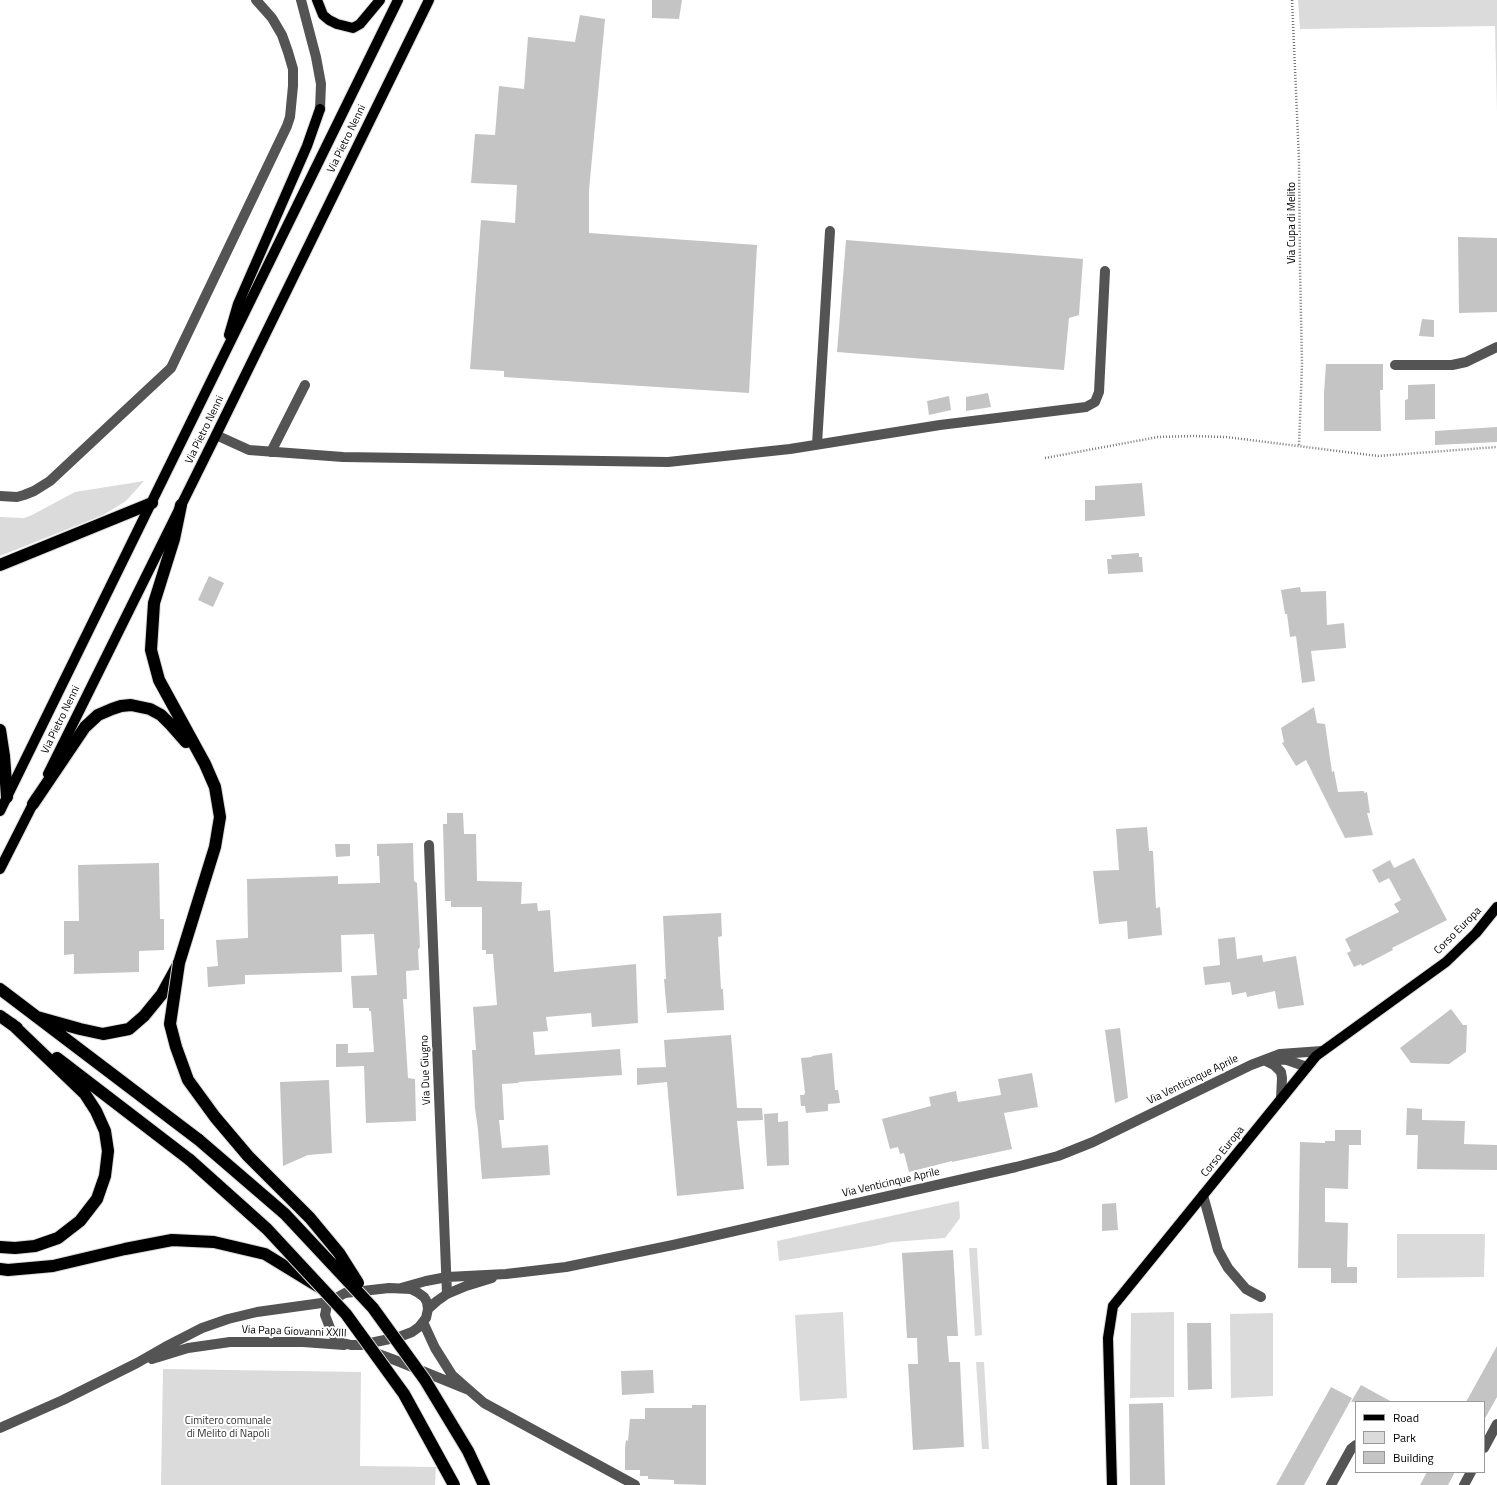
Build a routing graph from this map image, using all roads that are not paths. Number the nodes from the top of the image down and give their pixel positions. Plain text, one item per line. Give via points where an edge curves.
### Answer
1 (256, 0) edge
2 (301, 0) edge
3 (317, 0) edge
4 (380, 0) edge
5 (398, 0) edge
6 (429, 0) edge
7 (320, 109) joint
8 (830, 231) dead end
9 (1105, 271) dead end
10 (1497, 346) edge
11 (223, 358) junction
12 (1395, 365) dead end
13 (305, 385) dead end
14 (216, 435) junction
15 (817, 444) junction
16 (271, 452) junction
17 (0, 496) edge
18 (152, 503) junction
19 (181, 505) junction
20 (0, 565) edge
21 (0, 730) edge
22 (205, 764) junction
23 (7, 797) junction
24 (33, 804) junction
25 (0, 811) edge
26 (429, 845) dead end
27 (0, 869) edge
28 (1497, 908) edge
29 (179, 963) junction
30 (0, 988) edge
31 (0, 1016) edge
32 (37, 1017) junction
33 (12, 1024) junction
34 (1322, 1050) junction
35 (1293, 1052) junction
36 (1264, 1060) junction
37 (1307, 1067) junction
38 (1281, 1098) junction
39 (1203, 1195) junction
40 (0, 1247) edge
41 (0, 1269) edge
42 (506, 1274) junction
43 (447, 1277) junction
44 (401, 1288) junction
45 (324, 1290) junction
46 (447, 1294) junction
47 (1261, 1296) dead end
48 (329, 1302) junction
49 (373, 1308) junction
50 (428, 1309) junction
51 (423, 1322) junction
52 (351, 1345) junction
53 (137, 1363) junction
54 (469, 1390) junction
55 (1497, 1424) edge
56 (0, 1428) edge
57 (1355, 1446) edge
58 (1485, 1446) edge
59 (1470, 1473) edge
60 (454, 1485) edge
61 (484, 1485) edge
62 (635, 1485) edge
63 (1112, 1485) edge
64 (1331, 1485) edge
65 (1464, 1485) edge

1 - 17 street via 272,18 282,35 293,69 290,117 171,368 50,481 24,496
2 - 7 street via 321,84
3 - 4 main road via 323,15 329,20 352,28 360,24
5 - 11 main road, Via Pietro Nenni
6 - 14 main road, Via Pietro Nenni
7 - 11 main road via 238,304
8 - 15 street
9 - 15 street via 1099,392 1095,402 1086,407
10 - 12 street via 1466,362 1452,365
11 - 18 main road, Via Pietro Nenni
13 - 16 street
14 - 16 street via 249,450
14 - 19 main road, Via Pietro Nenni
15 - 16 street via 668,462 343,457
18 - 20 highway
18 - 23 main road, Via Pietro Nenni
19 - 22 highway via 174,538 154,603 151,650 159,680
19 - 24 main road, Via Pietro Nenni
21 - 23 highway
22 - 24 highway via 161,715 131,704 120,706 98,715 85,727
22 - 29 highway via 215,787 220,817 215,847
23 - 25 main road, Via Pietro Nenni
24 - 27 main road, Via Pietro Nenni
26 - 43 street, Via Due Giugno
28 - 34 main road, Corso Europa via 1446,962
29 - 32 highway via 162,994 129,1029 103,1034
29 - 49 highway, bridge via 170,1024 188,1080 248,1156 310,1218 339,1253
30 - 32 highway
31 - 33 highway
32 - 49 highway, bridge via 199,1140 285,1214
33 - 40 highway via 85,1094 105,1131 108,1151 106,1176 97,1199 80,1221 58,1238 35,1246
33 - 45 highway, bridge via 190,1160 267,1229
34 - 35 street, Via Venticinque Aprile
34 - 37 main road, Corso Europa
35 - 36 street, Via Venticinque Aprile
35 - 37 street
36 - 37 street, Via Venticinque Aprile via 1281,1059
36 - 38 street via 1281,1072
36 - 42 street, Via Venticinque Aprile via 1110,1134 1058,1156 673,1245 566,1267
37 - 38 main road, Corso Europa
38 - 39 main road, Corso Europa
39 - 47 street via 1218,1250 1228,1268 1246,1289
39 - 63 main road, Corso Europa via 1113,1306 1108,1338
41 - 45 highway, bridge via 53,1266 172,1240 214,1242 265,1254
42 - 43 street, Via Venticinque Aprile
42 - 46 street, Via Venticinque Aprile
43 - 44 street, Via Venticinque Aprile
43 - 46 street, Via Due Giugno
44 - 48 street, Via Papa Giovanni XXIII via 345,1293
44 - 50 street via 411,1289 424,1297
45 - 60 highway, bridge via 346,1314 404,1394
46 - 50 street, Via Venticinque Aprile
48 - 52 street via 325,1315 332,1333 336,1339
48 - 53 street, Via Papa Giovanni XXIII via 263,1311 228,1319 202,1328
49 - 61 highway, bridge via 425,1380 468,1451
50 - 51 street
51 - 52 street via 412,1332 399,1337
51 - 54 street, Via Papa Giovanni XXIII via 452,1375
52 - 53 street, Via Papa Giovanni XXIII via 230,1342 188,1348
52 - 54 street, Via Papa Giovanni XXIII
53 - 56 street, Via Papa Giovanni XXIII
54 - 62 street, Via Papa Giovanni XXIII via 484,1402
55 - 58 street
57 - 64 street
59 - 65 street

